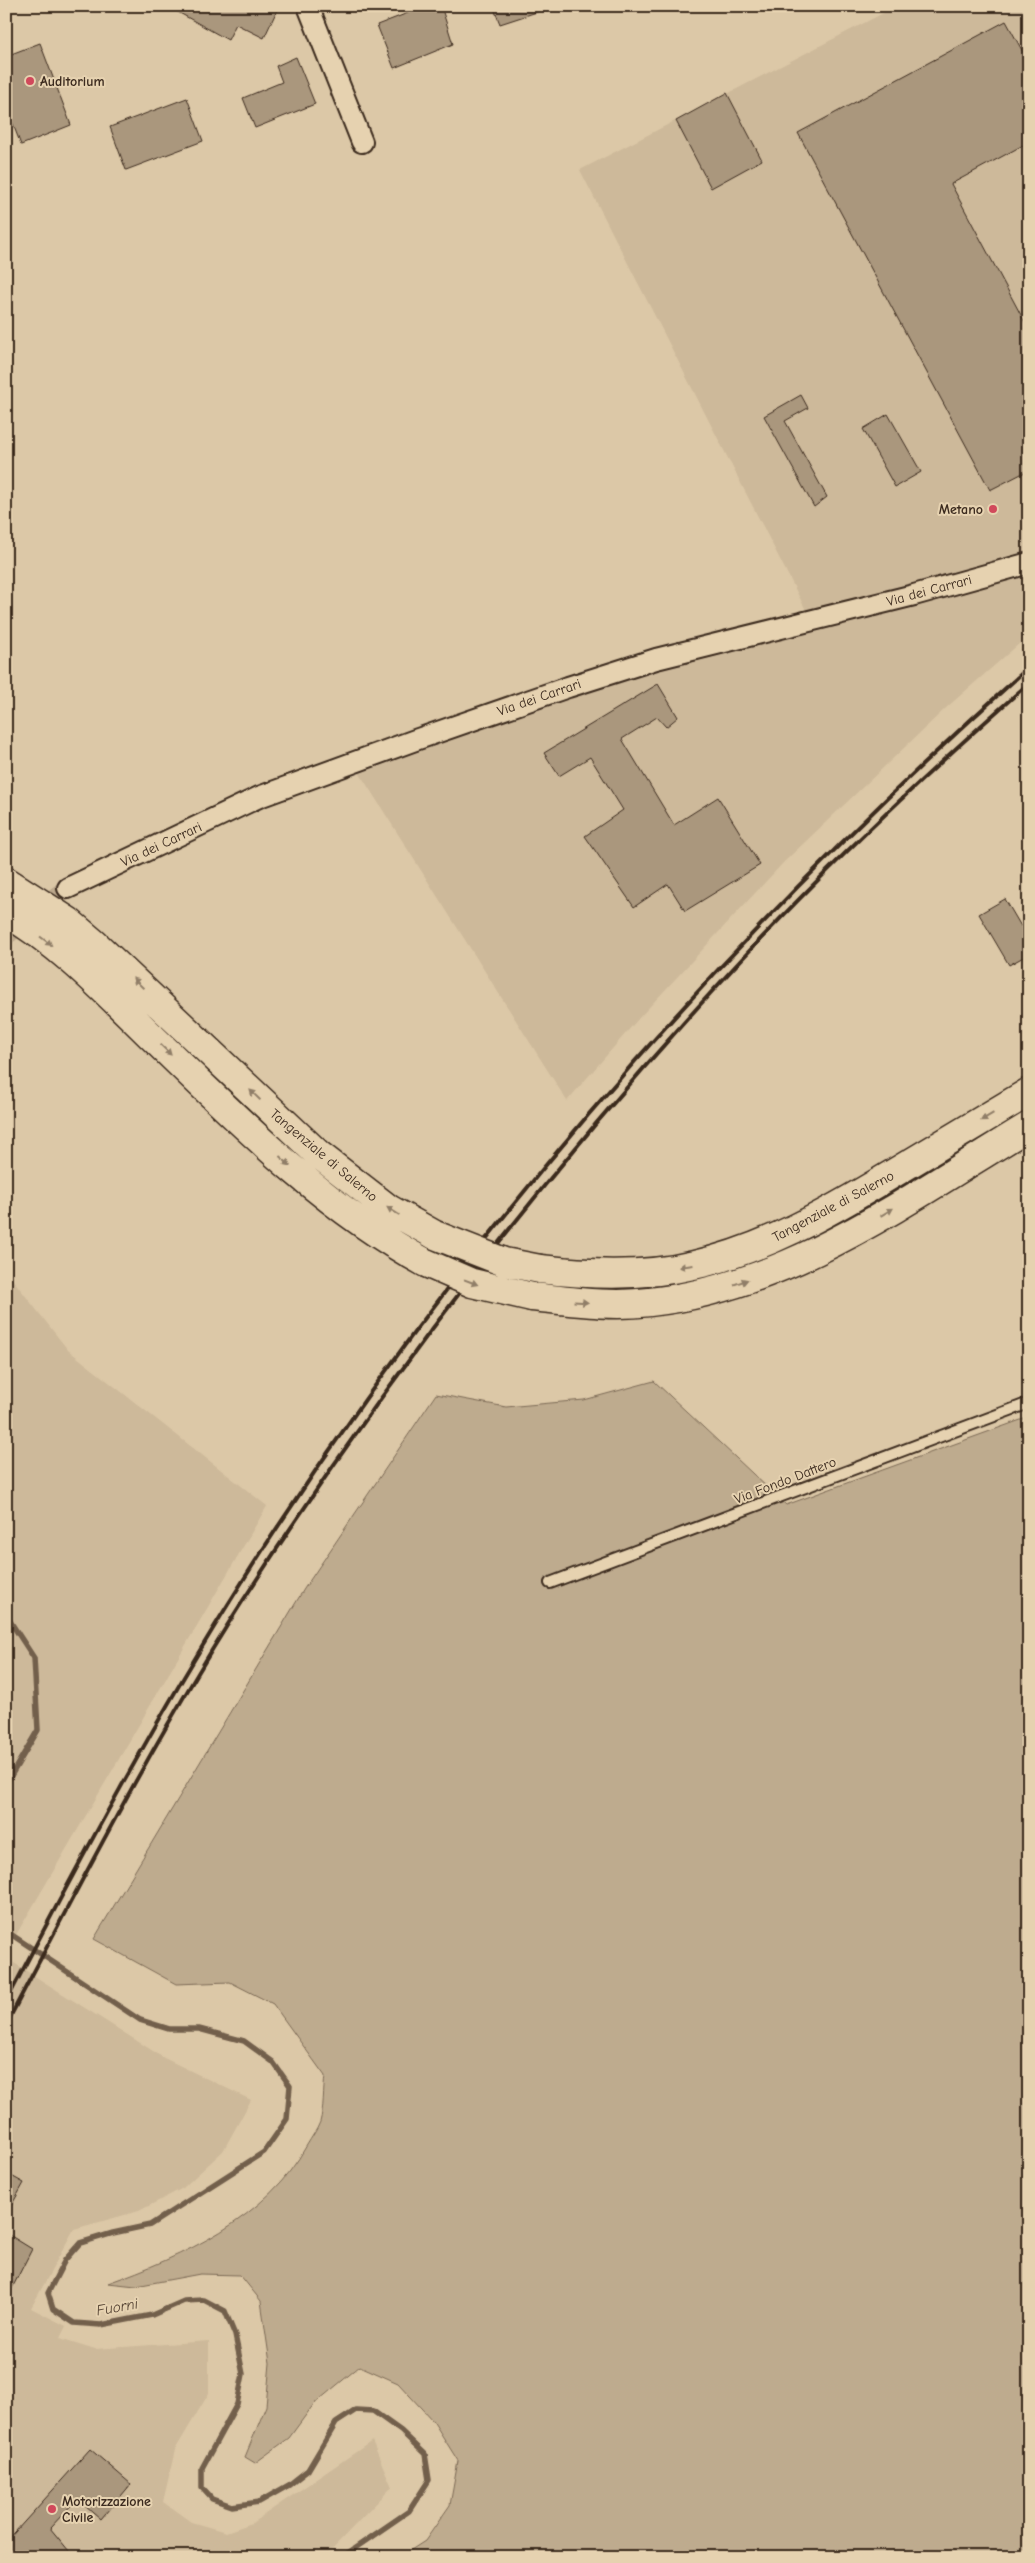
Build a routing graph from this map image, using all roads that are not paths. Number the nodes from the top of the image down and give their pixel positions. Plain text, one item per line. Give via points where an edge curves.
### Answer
1 (308, 6) edge
2 (362, 142) dead end
3 (1029, 563) edge
4 (6, 881) edge
5 (68, 888) tunnel mouth
6 (6, 913) edge
7 (1029, 1092) edge
8 (1029, 1126) edge
9 (1029, 1403) edge
10 (550, 1583) dead end

1 - 2 street
3 - 5 street, Via dei Carrari via 656,659 549,694 259,797
7 -> 4 highway, Tangenziale di Salerno, bridge via 822,1214 777,1238 737,1252 693,1266 611,1274 540,1269 504,1262 435,1235 389,1209 318,1154 95,944 68,921
6 -> 8 highway, Tangenziale di Salerno, bridge via 76,965 322,1195 388,1243 426,1263 472,1283 532,1297 578,1302 649,1302 727,1287 793,1261 869,1222
9 - 10 lane, Via Fondo Dattero

